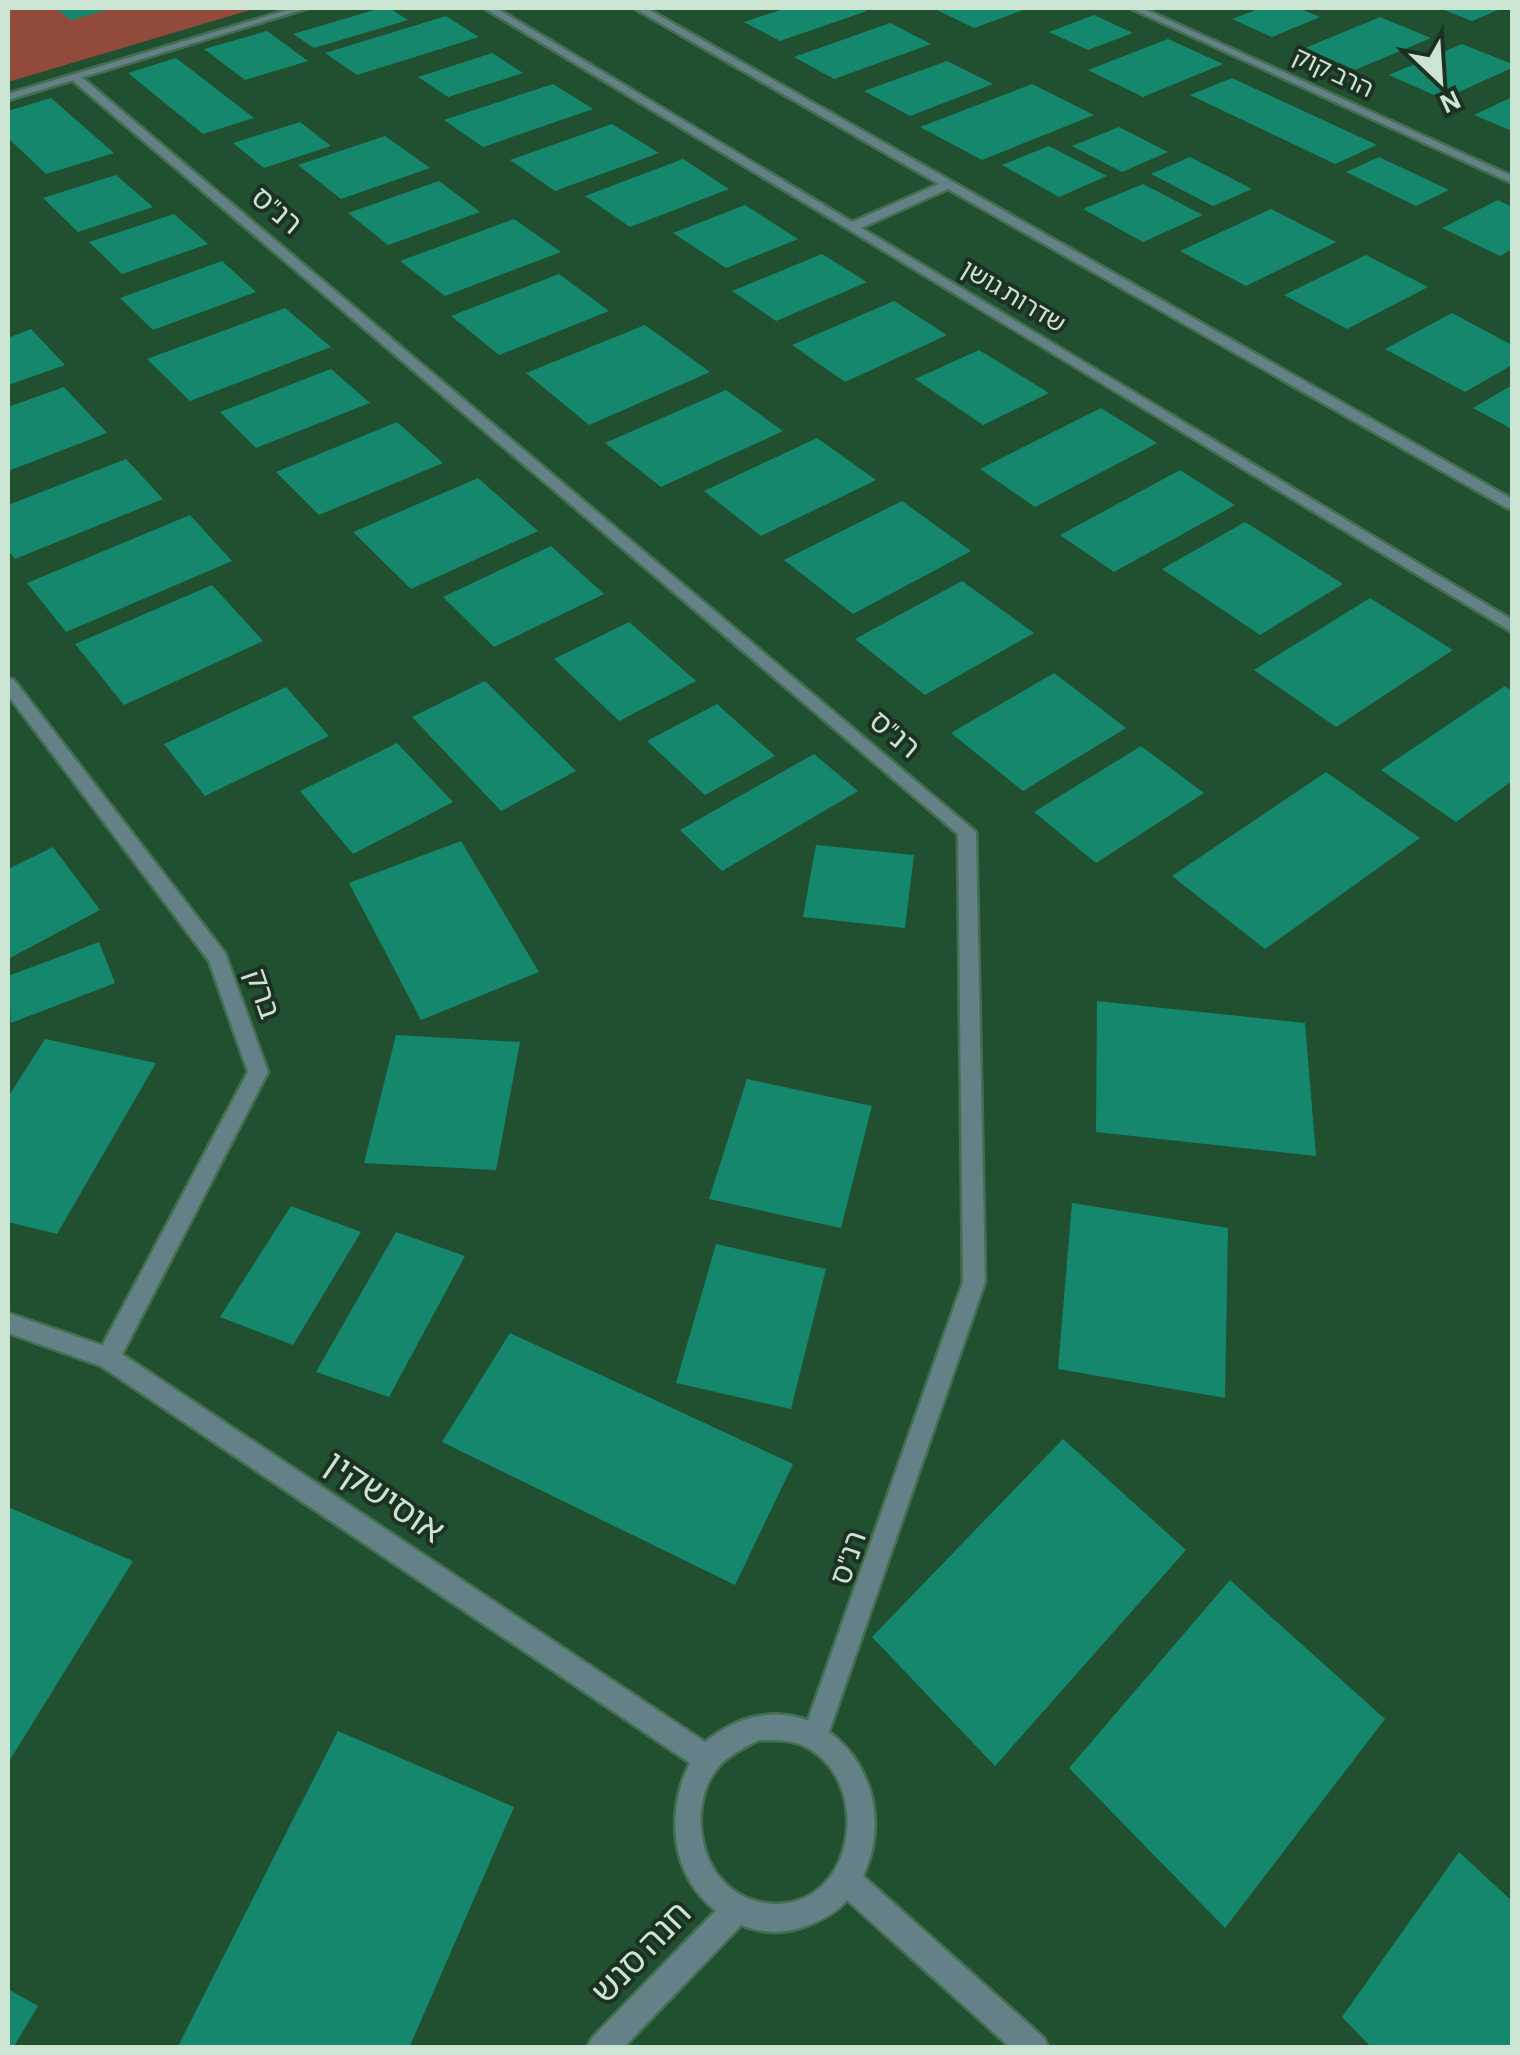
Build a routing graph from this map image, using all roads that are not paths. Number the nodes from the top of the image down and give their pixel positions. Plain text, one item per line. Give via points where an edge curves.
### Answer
1 (302, 8) edge
2 (489, 8) edge
3 (639, 8) edge
4 (1135, 8) edge
5 (76, 77) junction
6 (8, 97) edge
7 (1512, 180) edge
8 (948, 184) junction
9 (854, 226) junction
10 (1512, 504) edge
11 (1512, 627) edge
12 (8, 684) edge
13 (8, 1323) edge
14 (108, 1358) junction
15 (815, 1737) junction
16 (707, 1759) junction
17 (846, 1880) junction
18 (736, 1910) junction
19 (602, 2048) edge
20 (1034, 2048) edge

1 - 5 street
2 - 9 street, שדרות גושן
3 - 8 street
4 - 7 street, הרב קוק
5 - 6 street
5 - 15 street, רנ"ס via 967,832 974,1282
8 - 9 street
8 - 10 street
9 - 11 street, שדרות גושן
12 - 14 street, ברק via 218,958 258,1072
13 - 14 street, אוסישקין
14 - 16 street, אוסישקין
15 - 16 street via 788,1727 758,1727
15 - 17 street via 855,1783 859,1849
16 - 18 street via 694,1784 688,1841 697,1870
17 - 18 street via 796,1918 766,1920
17 - 20 street
18 - 19 street, חנה סנש

